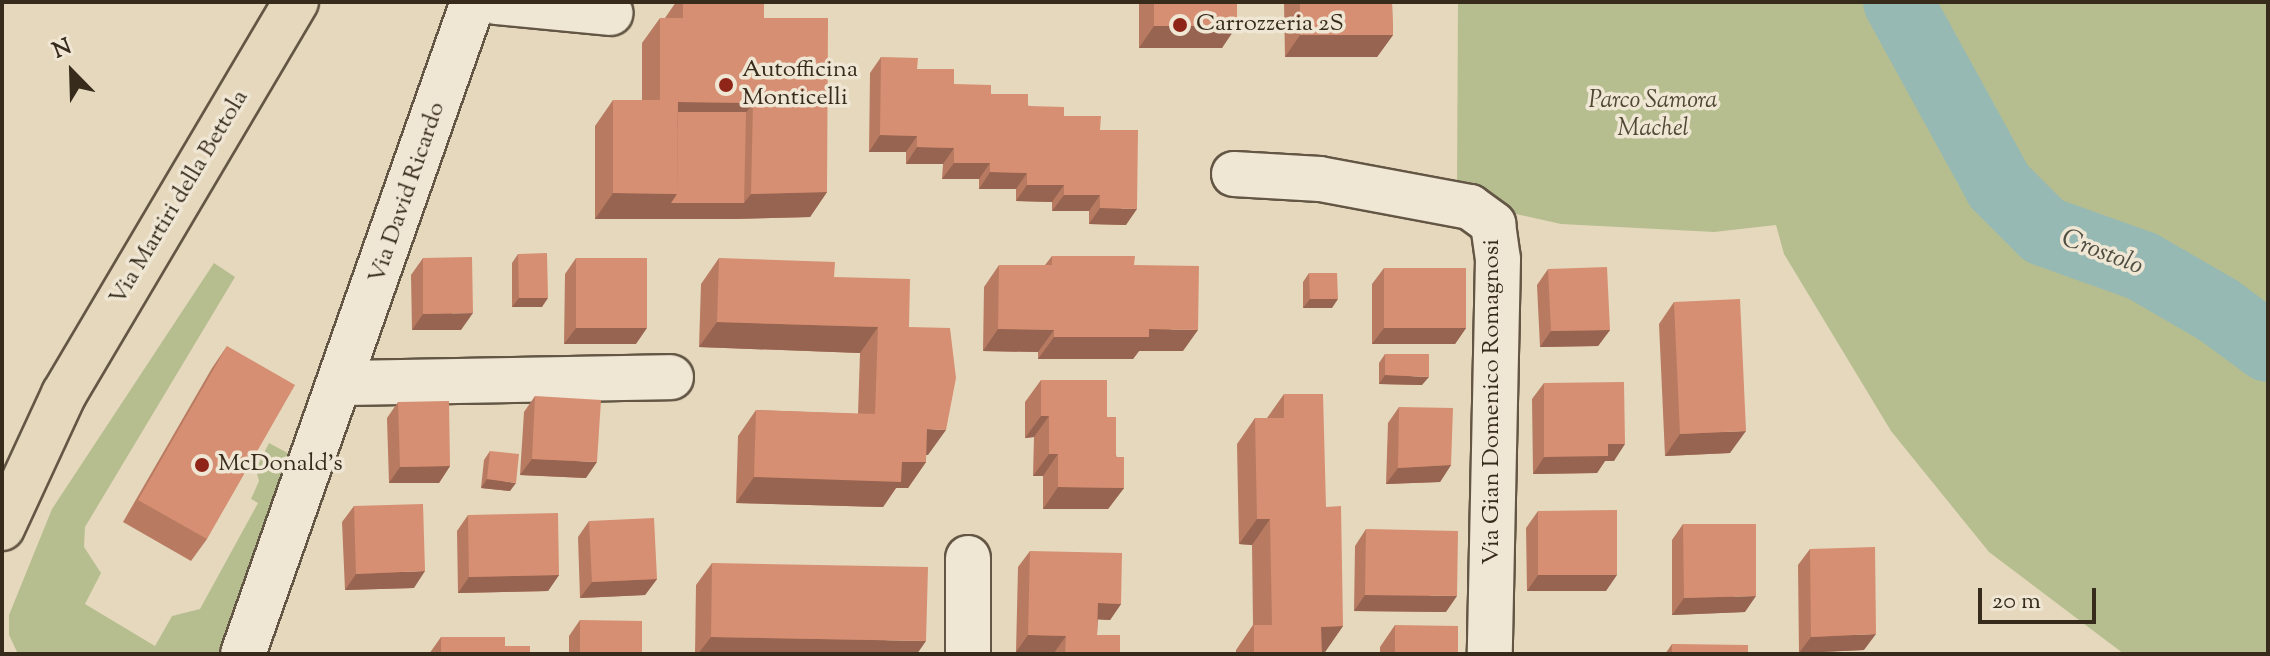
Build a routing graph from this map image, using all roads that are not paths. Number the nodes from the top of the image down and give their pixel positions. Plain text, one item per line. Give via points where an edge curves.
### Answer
1 (296, 2) edge
2 (473, 2) edge
3 (496, 2) edge
4 (610, 13) dead end
5 (1234, 174) dead end
6 (671, 377) dead end
7 (341, 383) junction
8 (64, 394) junction
9 (2, 471) edge
10 (2, 528) edge
11 (968, 558) dead end
12 (243, 654) edge
13 (968, 654) edge
14 (1490, 654) edge

1 - 8 main road, Via Martiri della Bettola
2 - 7 street, Via David Ricardo
3 - 4 street
5 - 14 street, Via Gian Domenico Romagnosi via 1320,179 1470,207 1493,224 1498,259
6 - 7 street
7 - 12 street, Via David Ricardo
8 - 9 main road, Via Martiri della Bettola
8 - 10 main road, Via Martiri della Bettola
11 - 13 street

